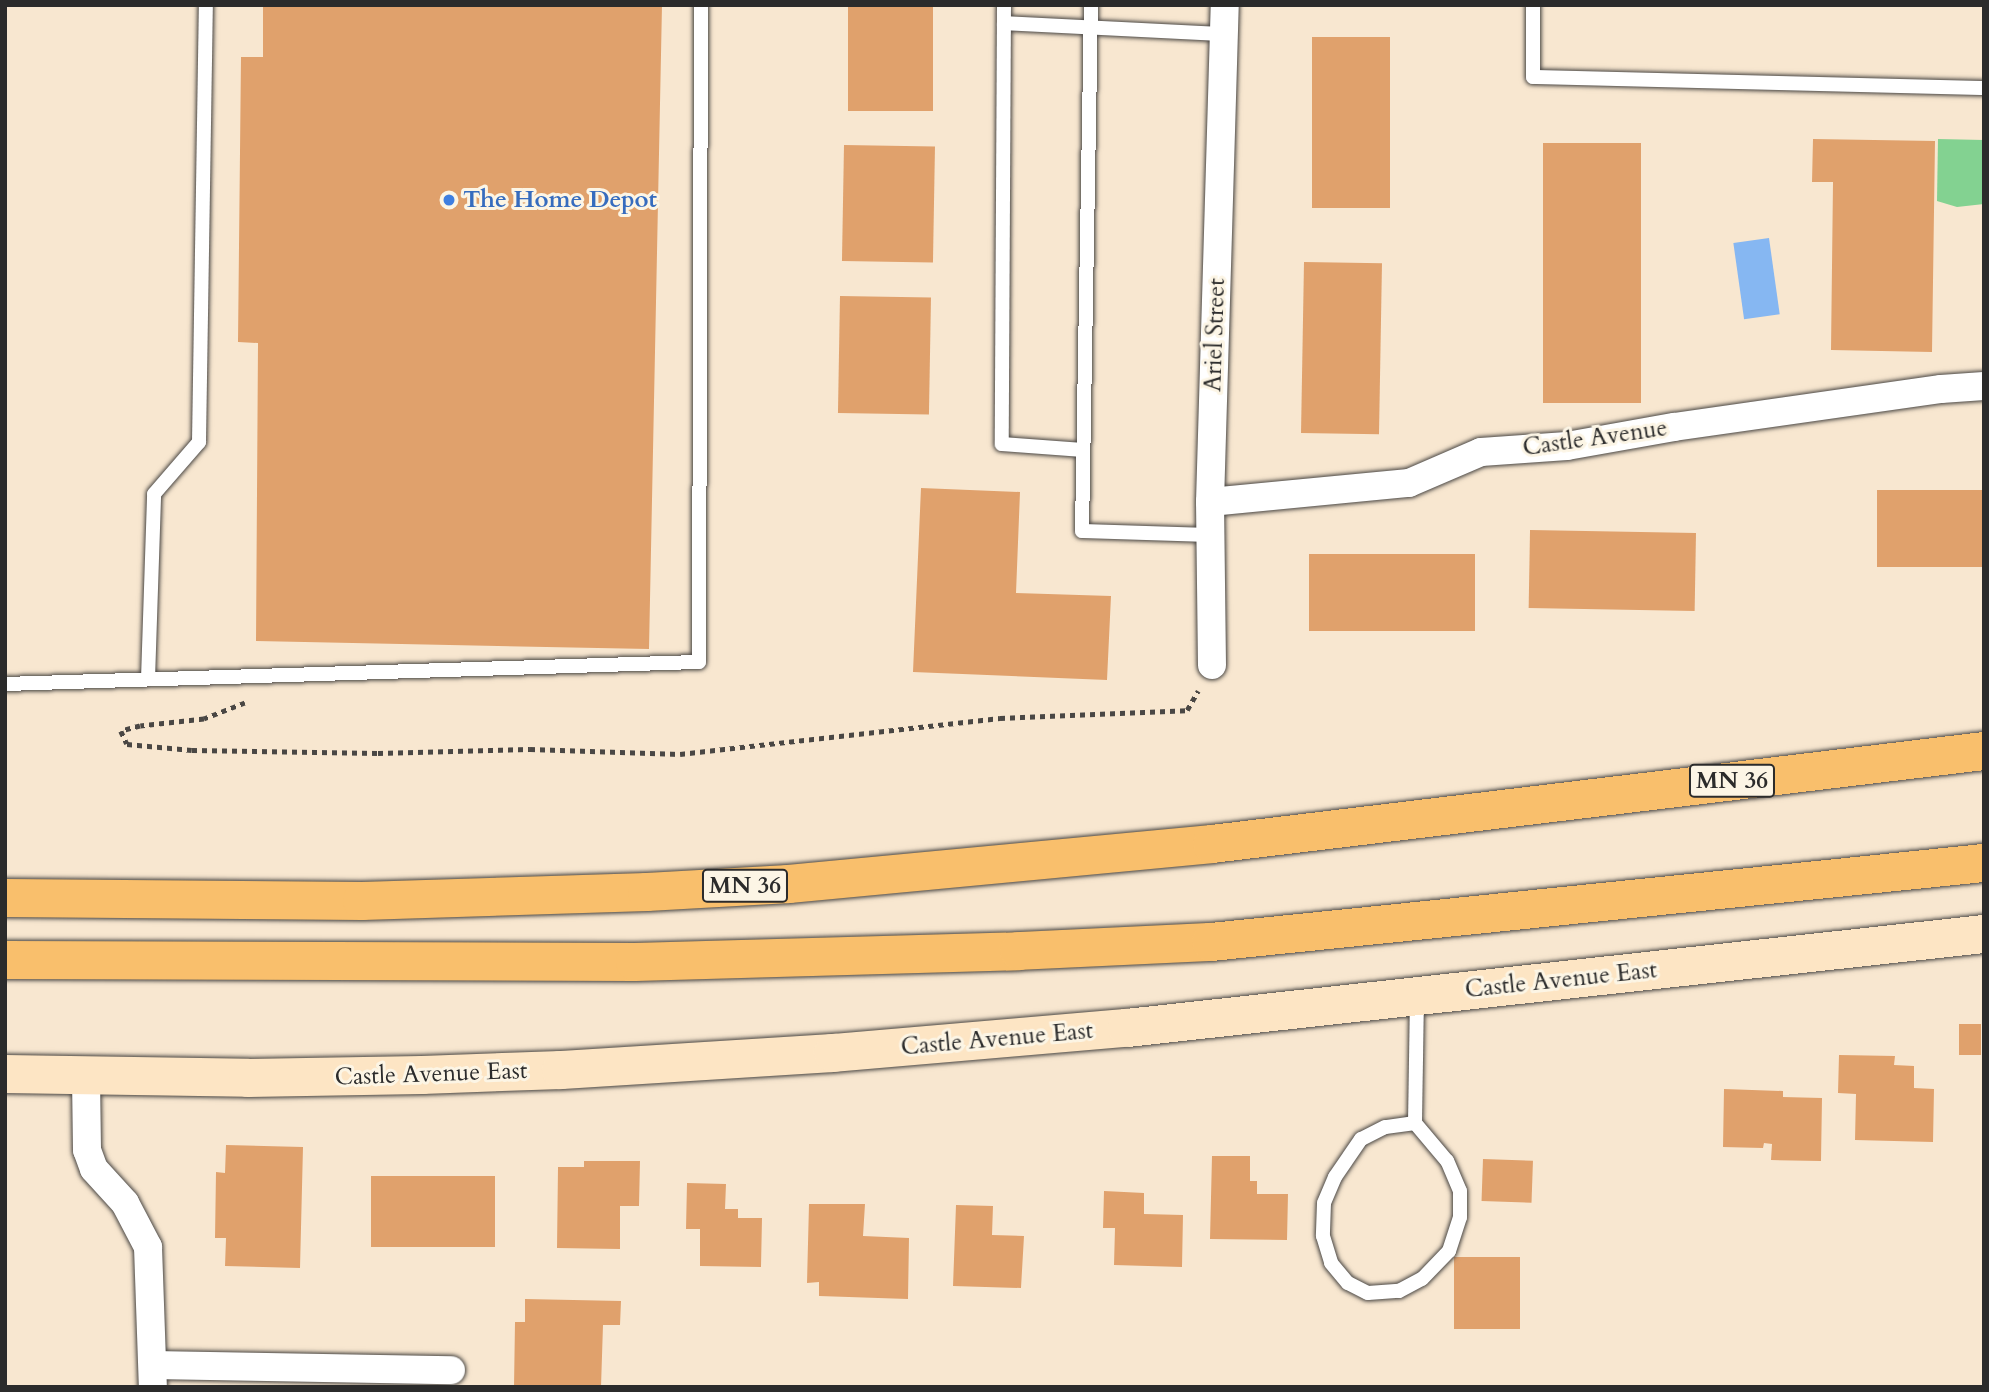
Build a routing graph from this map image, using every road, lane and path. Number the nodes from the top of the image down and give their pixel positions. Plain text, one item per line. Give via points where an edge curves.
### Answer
1 (206, 5) edge
2 (701, 5) edge
3 (1004, 5) edge
4 (1091, 5) edge
5 (1225, 5) edge
6 (1533, 5) edge
7 (1004, 23) junction
8 (1090, 27) junction
9 (1224, 34) junction
10 (1984, 88) edge
11 (1984, 386) edge
12 (1083, 450) junction
13 (1210, 502) junction
14 (1210, 535) junction
15 (1212, 665) joint
16 (267, 674) junction
17 (148, 679) junction
18 (5, 684) edge
19 (1984, 751) edge
20 (1984, 863) edge
21 (5, 898) edge
22 (1984, 934) edge
23 (5, 960) edge
24 (1417, 996) junction
25 (5, 1074) edge
26 (86, 1078) junction
27 (1415, 1123) junction
28 (451, 1370) dead end
29 (153, 1376) edge

1 - 17 lane via 199,442 154,494
2 - 16 lane via 699,662
3 - 7 lane
4 - 8 lane
5 - 9 street, Ariel Street
6 - 10 lane via 1533,77
7 - 8 lane
7 - 12 lane via 1002,444
8 - 9 lane
8 - 12 lane
9 - 13 street, Ariel Street
11 - 13 street, Castle Avenue via 1674,426 1567,446 1481,452 1409,483
12 - 14 lane via 1082,531
13 - 14 street, Ariel Street
14 - 15 street, Ariel Street
15 - 16 path via 1187,710 1000,718 680,754 530,749 378,753 192,750 127,744 121,732 204,719 258,697
16 - 17 lane
17 - 18 lane
19 - 21 highway, MN 36 via 1212,844 789,884 362,901
20 - 23 highway via 1211,942 635,962
22 - 24 street, Castle Avenue East
24 - 26 street, Castle Avenue East via 996,1039 561,1070
24 - 27 lane
25 - 26 street, Castle Avenue East
26 - 29 street via 87,1150 94,1169 125,1203 148,1247
27 - 27 lane via 1447,1161 1460,1191 1460,1217 1449,1251 1422,1279 1399,1291 1368,1293 1348,1283 1331,1263 1324,1236 1324,1203 1361,1139 1385,1127
28 - 29 street

